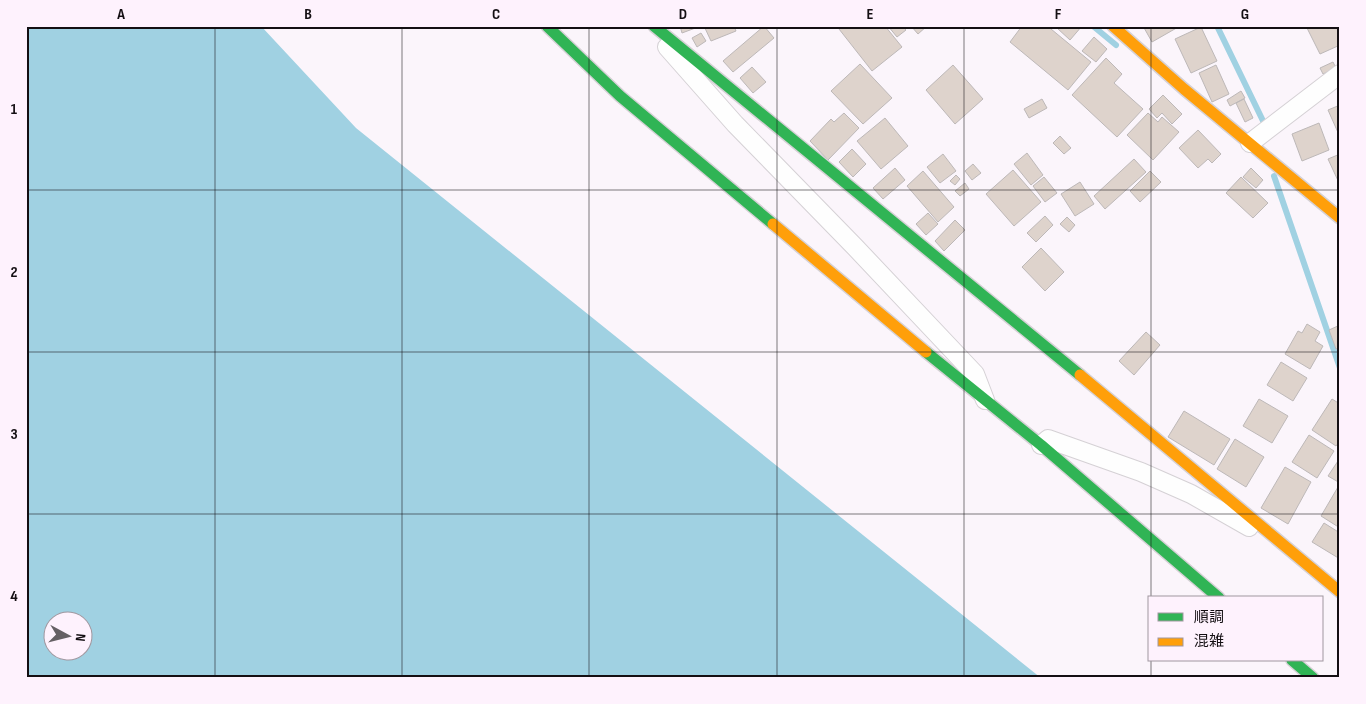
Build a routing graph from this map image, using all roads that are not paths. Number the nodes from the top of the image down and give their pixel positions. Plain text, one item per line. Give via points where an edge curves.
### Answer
1 (547, 26) edge
2 (649, 26) edge
3 (654, 26) edge
4 (1113, 26) edge
5 (1340, 74) edge
6 (1250, 143) junction
7 (1340, 218) edge
8 (986, 402) junction
9 (1041, 445) junction
10 (1264, 530) junction
11 (1340, 592) edge
12 (1217, 596) edge
13 (1294, 662) edge
14 (1312, 678) edge

1 - 8 street via 620,96
2 - 8 street via 735,124 975,374
3 - 10 street via 989,299
4 - 6 street
5 - 6 street
6 - 7 street
8 - 9 street
9 - 10 street via 1048,439 1141,472 1191,494 1252,529
9 - 12 street
10 - 11 street
13 - 14 street

